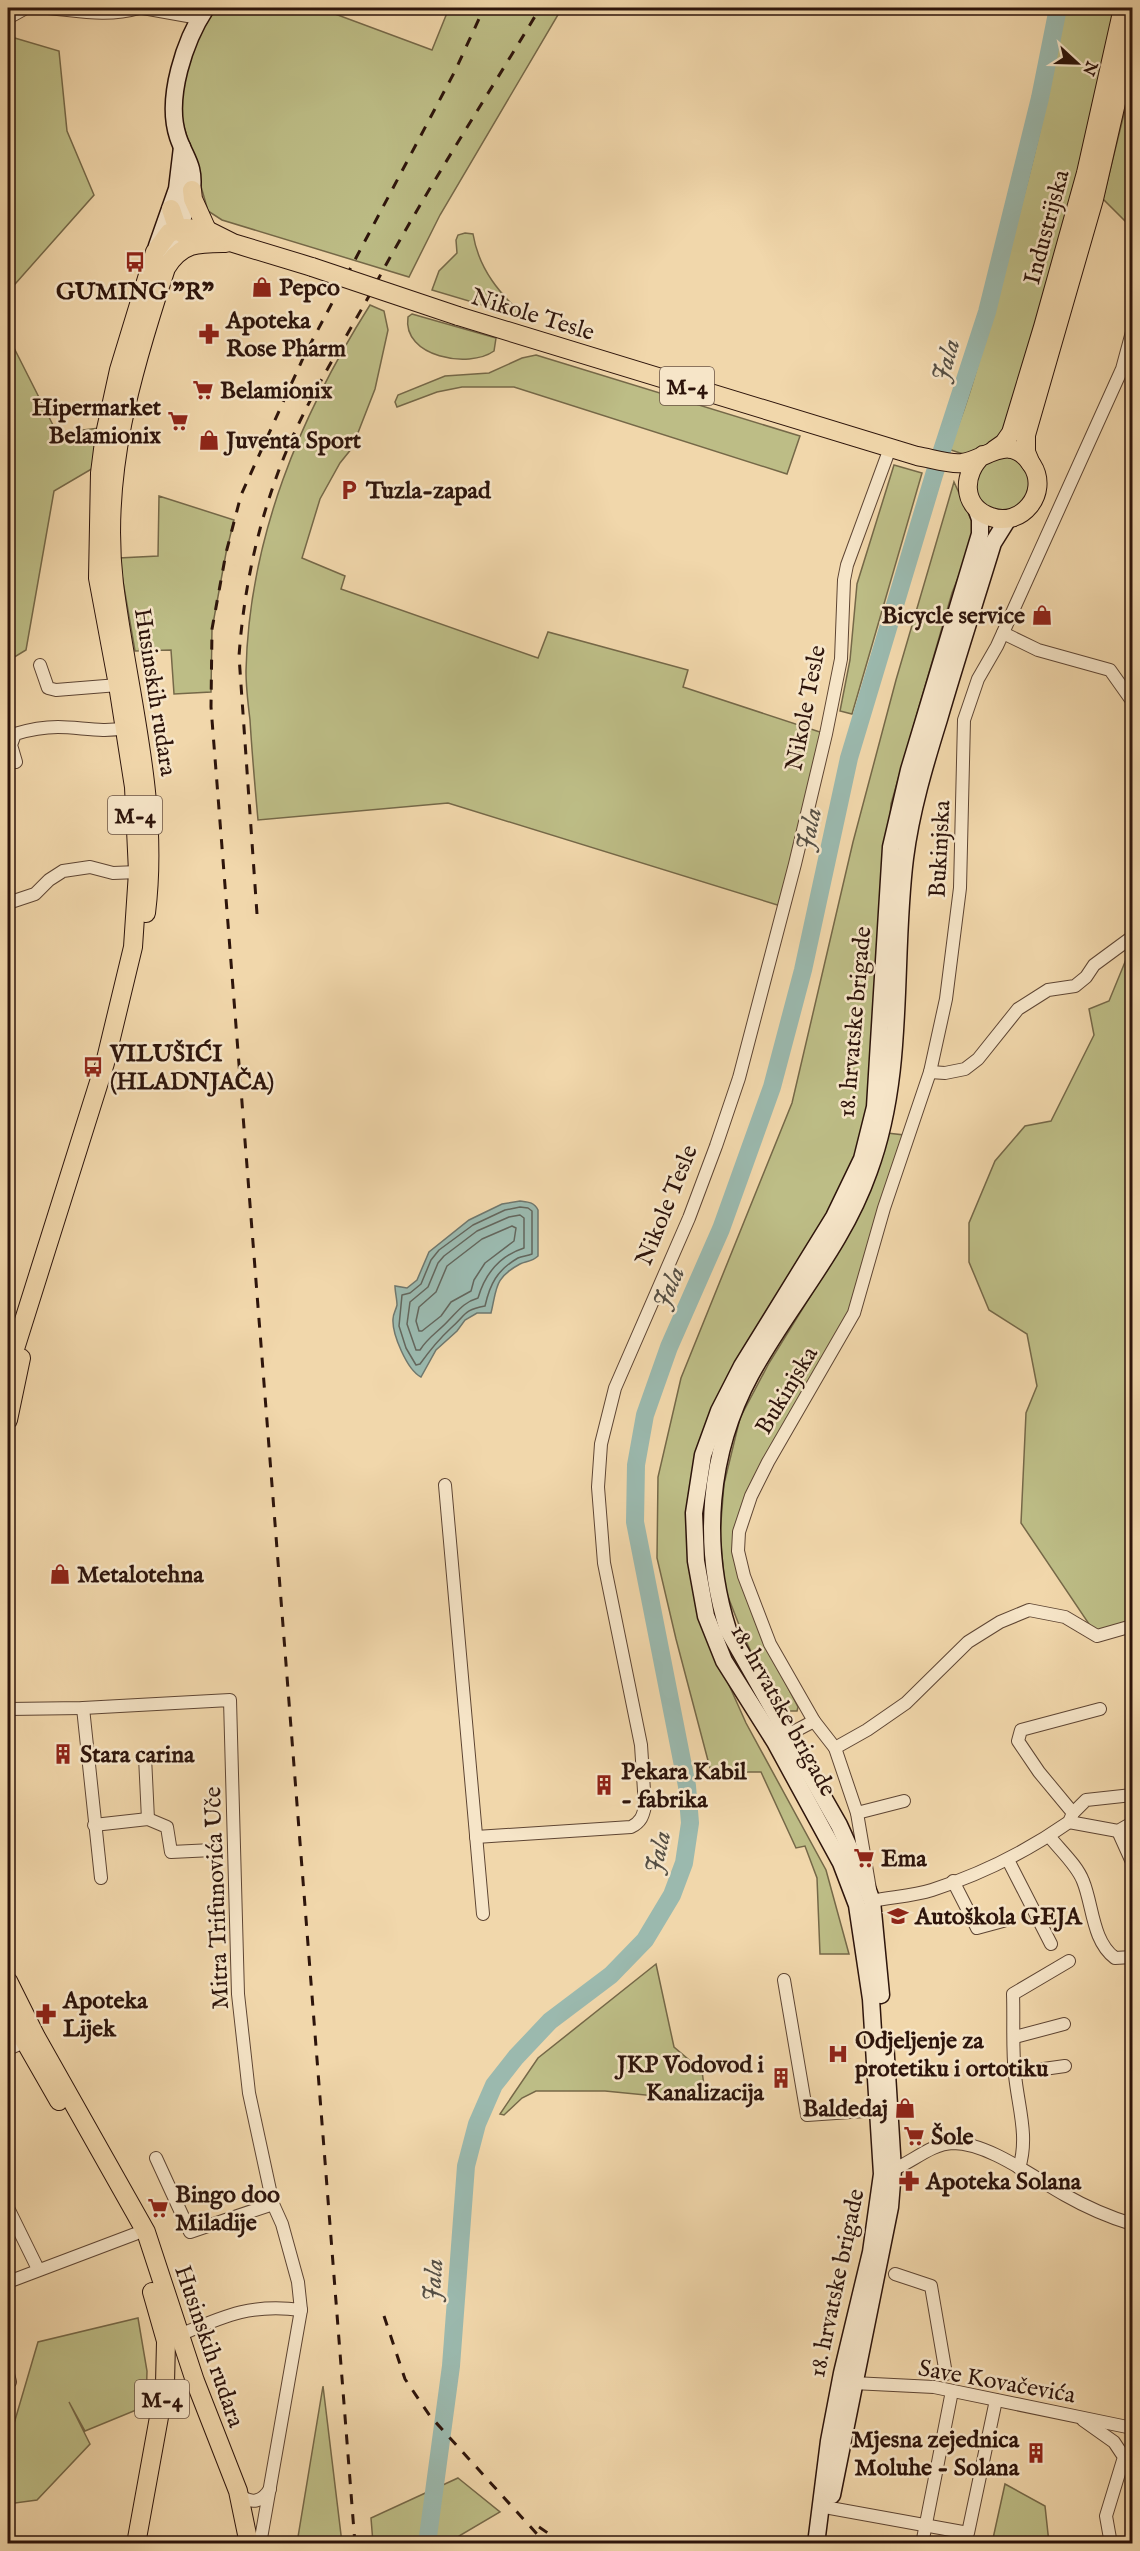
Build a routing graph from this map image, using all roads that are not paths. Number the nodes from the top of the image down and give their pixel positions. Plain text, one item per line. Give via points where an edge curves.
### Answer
1 (32, 8) edge
2 (48, 8) edge
3 (139, 8) edge
4 (143, 8) edge
5 (1123, 8) edge
6 (203, 13) edge
7 (8, 18) edge
8 (1132, 33) edge
9 (182, 146) junction
10 (192, 190) junction
11 (171, 209) junction
12 (178, 230) junction
13 (206, 236) junction
14 (155, 252) junction
15 (166, 268) junction
16 (1132, 332) edge
17 (890, 448) junction
18 (988, 452) junction
19 (1032, 465) junction
20 (954, 469) junction
21 (968, 491) junction
22 (976, 508) junction
23 (1008, 519) junction
24 (1003, 633) junction
25 (40, 665) dead end
26 (118, 685) junction
27 (1132, 701) edge
28 (124, 728) junction
29 (15, 762) dead end
30 (138, 872) junction
31 (8, 903) edge
32 (1132, 937) edge
33 (930, 1072) junction
34 (8, 1371) edge
35 (8, 1420) edge
36 (445, 1485) dead end
37 (1132, 1626) edge
38 (83, 1708) junction
39 (1100, 1708) dead end
40 (8, 1709) edge
41 (814, 1721) junction
42 (782, 1738) junction
43 (835, 1748) junction
44 (145, 1757) dead end
45 (1132, 1795) edge
46 (904, 1801) dead end
47 (857, 1813) junction
48 (1071, 1817) junction
49 (148, 1819) junction
50 (1132, 1823) edge
51 (94, 1825) junction
52 (1118, 1831) junction
53 (1050, 1836) junction
54 (476, 1837) junction
55 (213, 1850) dead end
56 (1008, 1860) junction
57 (1132, 1862) edge
58 (101, 1878) dead end
59 (952, 1881) junction
60 (872, 1901) junction
61 (483, 1914) dead end
62 (1004, 1921) dead end
63 (1051, 1944) dead end
64 (1132, 1957) edge
65 (1069, 1961) dead end
66 (784, 1980) dead end
67 (8, 1981) edge
68 (8, 2012) edge
69 (1064, 2024) dead end
70 (1015, 2037) junction
71 (23, 2043) edge
72 (1065, 2066) dead end
73 (1015, 2073) junction
74 (879, 2110) junction
75 (156, 2158) dead end
76 (1019, 2168) junction
77 (888, 2172) junction
78 (273, 2204) junction
79 (8, 2208) edge
80 (1132, 2224) edge
81 (135, 2234) junction
82 (38, 2269) junction
83 (895, 2274) dead end
84 (8, 2282) edge
85 (301, 2310) junction
86 (172, 2338) junction
87 (946, 2374) dead end
88 (195, 2381) junction
89 (853, 2383) junction
90 (165, 2384) junction
91 (952, 2391) junction
92 (996, 2400) junction
93 (1078, 2417) junction
94 (1132, 2428) edge
95 (270, 2488) junction
96 (239, 2494) junction
97 (830, 2508) junction
98 (925, 2524) junction
99 (136, 2544) edge
100 (249, 2544) edge
101 (260, 2544) edge
102 (816, 2544) edge
103 (826, 2544) edge
104 (922, 2544) edge
105 (1111, 2544) edge

1 - 7 street
2 - 3 street via 96,14
4 - 6 street, Husinskih rudara
5 - 18 main road, Industrijska via 1086,172 1011,433 1004,443
6 - 9 main road, Husinskih rudara via 177,79 175,116
8 - 19 main road, Industrijska via 1094,199 1026,435 1026,452
9 - 10 main road, Husinskih rudara via 192,167
9 - 11 main road, Husinskih rudara
10 - 12 main road, Husinskih rudara
10 - 13 main road
11 - 12 main road
11 - 14 main road, Husinskih rudara
12 - 13 main road via 191,238
12 - 14 main road, M-4 via 169,233
12 - 15 main road, Husinskih rudara
13 - 15 main road via 179,253
13 - 17 main road, Nikole Tesle / M-4, bridge
14 - 26 main road, Husinskih rudara / M-4 via 119,370 100,472 98,578
15 - 35 main road, Husinskih rudara / M-4 via 127,396 114,474 114,583 146,781 150,878 142,949 116,1064 22,1355
16 - 24 street, Bukinjska via 1122,369
17 - 20 main road, Nikole Tesle / M-4 via 917,456 933,467
17 - 54 street, Nikole Tesle via 847,566 841,659 822,753 739,1077 689,1218 615,1388 600,1444 598,1487 604,1563 640,1745 644,1815 631,1827
18 - 19 main road via 1015,451
18 - 20 main road
18 - 21 main road via 969,471
19 - 23 main road via 1037,488 1034,498 1028,508
20 - 21 main road, Nikole Tesle / M-4
21 - 22 main road, M-4
22 - 23 main road via 985,515
22 - 42 main road, 18. hrvatske brigade via 980,534 909,770 891,847 875,1107 862,1159 834,1217 742,1366 719,1411 703,1455 694,1514 696,1561 706,1617 724,1660
23 - 42 main road, 18. hrvatske brigade via 993,543 914,809 905,856 890,1093 882,1134 869,1173 831,1252 751,1375 720,1451 712,1512 717,1594 728,1630
24 - 27 street via 1038,650 1110,670
24 - 33 street, Bukinjska via 978,679 964,720 959,898 946,999
25 - 26 street, Husinskih rudara via 48,688
26 - 28 main road, Husinskih rudara / M-4
28 - 29 street, Husinskih rudara via 114,731 56,727 23,731 15,734 11,745
28 - 30 main road, Husinskih rudara / M-4 via 134,787
30 - 31 street via 113,873 90,867 63,871 35,894
30 - 34 main road, Husinskih rudara / M-4 via 133,947 105,1063
32 - 33 street via 1075,986 1048,990 1018,1009 978,1059 965,1069
33 - 41 street, Bukinjska via 854,1313 768,1462 739,1532 738,1551 744,1576 770,1644
36 - 54 street
37 - 43 street via 1097,1636 1065,1617 1029,1610 968,1642 906,1703
38 - 40 street, Mitra Trifunovića Uče
38 - 51 street
38 - 78 street, Mitra Trifunovića Uče via 230,1700 238,1994 249,2093
39 - 48 street via 1021,1730 1018,1741
41 - 42 street
41 - 43 street, Bukinjska
42 - 60 main road, 18. hrvatske brigade via 839,1825
42 - 74 main road, 18. hrvatske brigade via 857,1905 871,1999
43 - 47 street, Bukinjska
44 - 49 street
45 - 48 street via 1086,1800
46 - 47 street
47 - 60 street, Bukinjska
48 - 52 street
48 - 53 street
49 - 51 street
49 - 55 street, Mitra Trifunovića Uče via 167,1827 171,1852
50 - 52 street
51 - 58 street
52 - 57 street
53 - 56 street
53 - 64 street via 1083,1880 1094,1923 1109,1954 1115,1958
54 - 61 street
56 - 59 street
56 - 63 street
59 - 60 street via 931,1890
59 - 62 street via 977,1928
60 - 77 main road, 18. hrvatske brigade via 889,2081
65 - 70 street via 1013,1994
66 - 74 street via 807,2115
67 - 71 main road, Husinskih rudara / M-4
68 - 71 main road, Husinskih rudara / M-4
69 - 70 street
70 - 73 street
71 - 81 main road, Husinskih rudara / M-4
71 - 86 main road, Husinskih rudara / M-4 via 146,2232
72 - 73 street
73 - 76 street via 1023,2125
74 - 77 main road, 18. hrvatske brigade
75 - 78 street via 190,2232
76 - 77 street via 976,2146 952,2143
76 - 80 street via 1066,2196
77 - 89 main road, 18. hrvatske brigade via 884,2246
77 - 102 main road, 18. hrvatske brigade via 842,2373
78 - 85 street, Mitra Trifunovića Uče via 298,2282
79 - 82 street
81 - 82 street
81 - 86 main road, Husinskih rudara / M-4
82 - 84 street
83 - 87 street via 931,2286
85 - 86 street via 242,2310
85 - 95 street, Mitra Trifunovića Uče
86 - 88 main road, Husinskih rudara / M-4
86 - 90 main road, Husinskih rudara / M-4
88 - 90 main road via 175,2379
88 - 96 main road, Husinskih rudara / M-4
89 - 91 street, Save Kovačevića
89 - 97 main road, 18. hrvatske brigade
90 - 99 main road, Husinskih rudara / M-4
91 - 92 street, Save Kovačevića
91 - 98 street
92 - 93 street, Save Kovačevića
92 - 98 street via 968,2533
93 - 94 street, Save Kovačevića
93 - 105 street via 1114,2442 1124,2457 1106,2516
95 - 96 street via 265,2497 256,2501
95 - 101 street, Mitra Trifunovića Uče
96 - 100 main road, Husinskih rudara / M-4
97 - 98 street
97 - 103 main road, 18. hrvatske brigade
98 - 104 street

